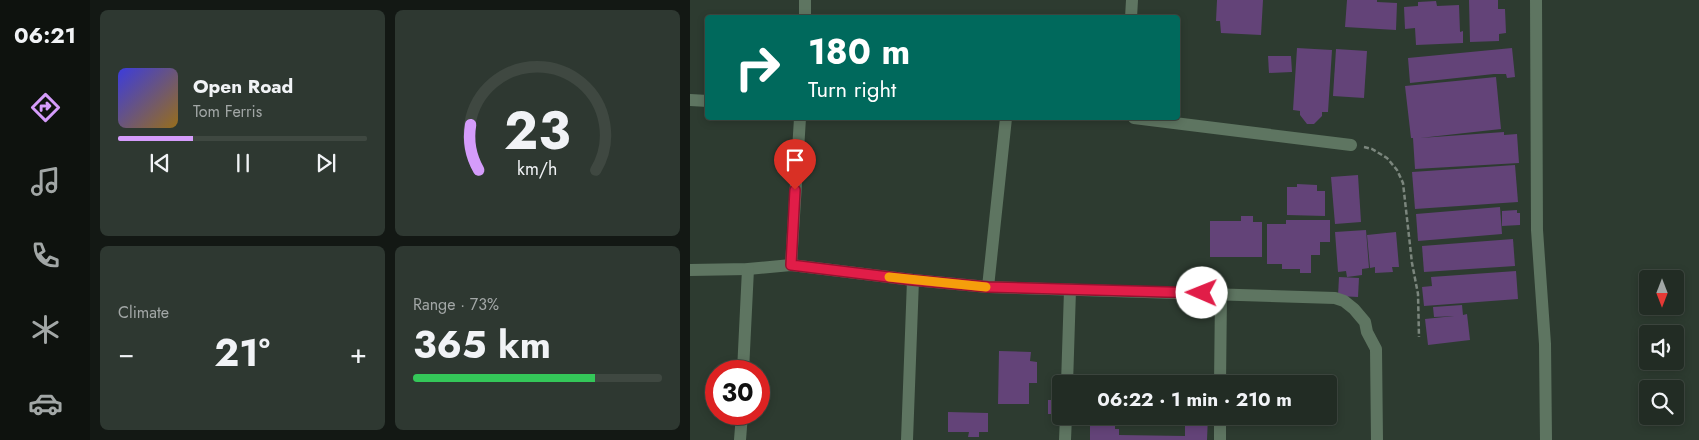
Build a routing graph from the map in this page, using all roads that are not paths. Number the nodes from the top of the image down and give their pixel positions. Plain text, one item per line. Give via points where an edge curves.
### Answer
1 (805, 0) edge
2 (1132, 0) edge
3 (1536, 0) edge
4 (805, 15) edge
5 (1131, 15) edge
6 (690, 100) edge
7 (705, 101) edge
8 (800, 120) edge
9 (1006, 120) edge
10 (1150, 120) edge
11 (1351, 145) road end
12 (791, 265) junction
13 (748, 269) junction
14 (690, 270) edge
15 (913, 280) junction
16 (988, 287) junction
17 (1070, 290) junction
18 (1221, 294) junction
19 (744, 360) edge
20 (1067, 375) edge
21 (1220, 375) edge
22 (741, 425) edge
23 (1066, 425) edge
24 (1220, 425) edge
25 (740, 440) edge
26 (907, 440) edge
27 (1065, 440) edge
28 (1220, 440) edge
29 (1377, 440) edge
30 (1546, 440) edge

1 - 4 street
2 - 5 street
3 - 30 street via 1537,230 1545,344
6 - 7 street
8 - 12 street
9 - 16 street
10 - 11 street
12 - 13 street
12 - 15 street
13 - 14 street
13 - 19 street
15 - 16 street
15 - 26 street
16 - 17 street
17 - 18 street
17 - 20 street
18 - 21 street
18 - 29 street via 1335,298 1354,309 1365,322 1376,349
22 - 25 street
23 - 27 street
24 - 28 street

